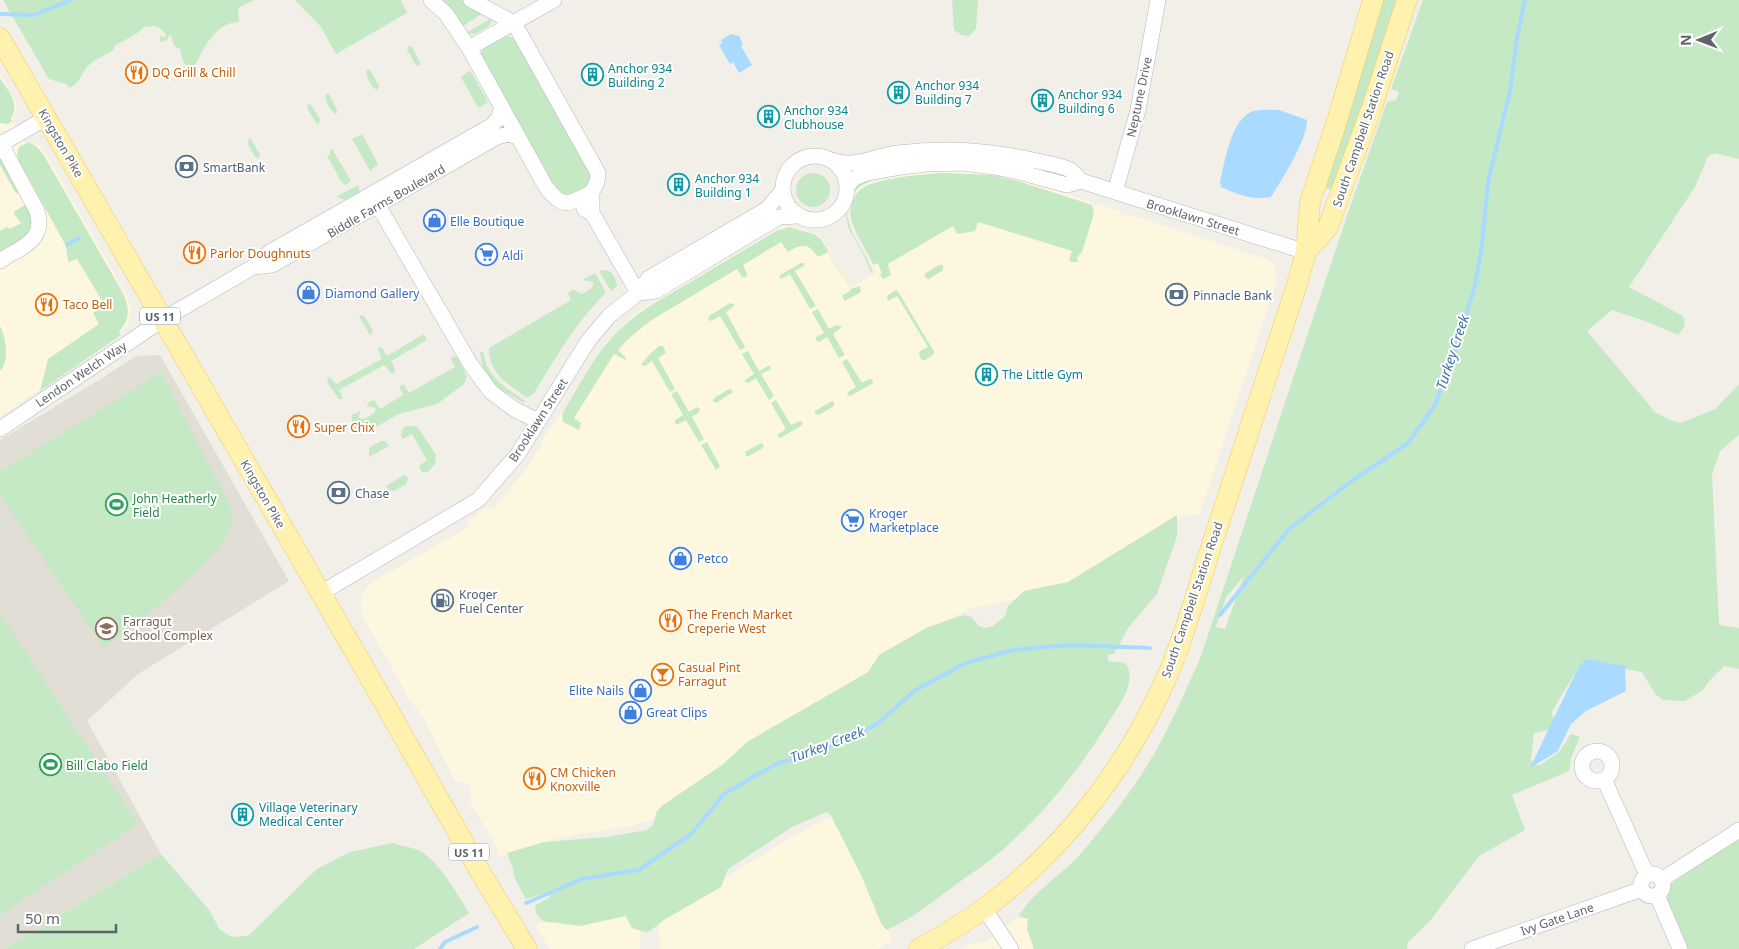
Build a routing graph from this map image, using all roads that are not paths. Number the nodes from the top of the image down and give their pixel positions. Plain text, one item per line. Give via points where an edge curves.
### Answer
1 (431, 0) edge
2 (471, 0) edge
3 (554, 0) edge
4 (1158, 0) edge
5 (1373, 0) edge
6 (1407, 0) edge
7 (514, 23) junction
8 (0, 38) edge
9 (469, 48) junction
10 (502, 107) junction
11 (46, 118) junction
12 (518, 137) junction
13 (0, 143) edge
14 (831, 160) junction
15 (1081, 181) junction
16 (847, 187) junction
17 (782, 190) junction
18 (592, 192) junction
19 (1115, 192) junction
20 (375, 200) junction
21 (573, 202) junction
22 (592, 213) junction
23 (798, 216) junction
24 (1306, 252) junction
25 (0, 261) edge
26 (638, 293) junction
27 (162, 320) junction
28 (538, 421) junction
29 (0, 429) edge
30 (321, 593) junction
31 (1604, 779) dead end
32 (1739, 830) edge
33 (1650, 881) junction
34 (984, 908) junction
35 (528, 949) edge
36 (919, 949) edge
37 (1011, 949) edge
38 (1472, 949) edge
39 (1680, 949) edge

1 - 9 street via 446,14
2 - 7 street
3 - 7 street
4 - 19 street, Neptune Drive via 1138,110
5 - 24 main road, South Campbell Station Road via 1310,202
6 - 24 main road, South Campbell Station Road via 1328,227
7 - 9 street
7 - 18 street via 598,173
8 - 11 main road, Kingston Pike / US 11
9 - 10 street
10 - 12 street
10 - 20 street, Biddle Farms Boulevard via 498,119 491,126
11 - 13 street
11 - 27 main road, Kingston Pike / US 11
12 - 20 street, Biddle Farms Boulevard via 508,134 497,137
12 - 21 street via 554,197 565,203
13 - 25 street via 36,211 39,227 35,239
14 - 15 street, Brooklawn Street via 851,164 898,153 978,150 1070,170
14 - 16 street via 840,167
14 - 17 street, Brooklawn Street via 821,156 800,159 785,175
15 - 16 street, Brooklawn Street via 1067,185 1019,172 961,163 900,166 866,173 853,179
15 - 19 street, Brooklawn Street
16 - 23 street, Brooklawn Street via 846,198 832,216 813,221
17 - 23 street via 788,207
17 - 26 street, Brooklawn Street via 767,209 649,278
18 - 21 street
18 - 22 street
19 - 24 street, Brooklawn Street
20 - 27 street, Biddle Farms Boulevard via 270,252 253,267
20 - 28 street via 471,365 491,392
21 - 22 street
22 - 26 street
23 - 26 street, Brooklawn Street via 779,217 656,291
24 - 34 main road, South Campbell Station Road via 1186,624 1146,720 1111,777 1074,825
26 - 28 street, Brooklawn Street via 609,316 588,341
27 - 29 street, Lendon Welch Way
27 - 30 main road, Kingston Pike / US 11
28 - 30 street, Brooklawn Street via 518,454 478,500
30 - 35 main road, Kingston Pike / US 11 via 482,875
31 - 33 street
32 - 33 street, Ivy Gate Lane
33 - 38 street, Ivy Gate Lane
33 - 39 street via 1661,890 1657,895
34 - 36 main road, South Campbell Station Road
34 - 37 street

